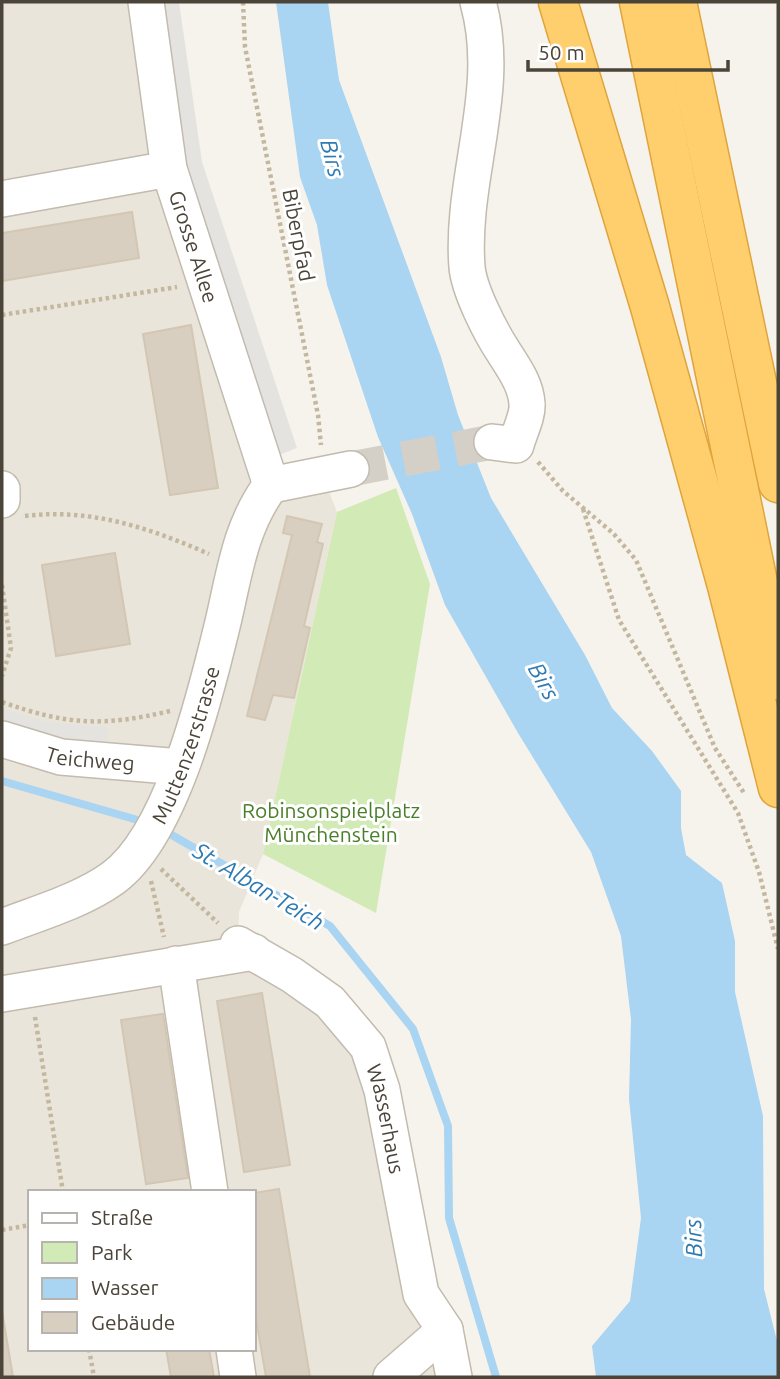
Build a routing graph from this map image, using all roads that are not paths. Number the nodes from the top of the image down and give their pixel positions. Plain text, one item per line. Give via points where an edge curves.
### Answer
1 (146, 2) edge
2 (478, 2) edge
3 (558, 2) edge
4 (639, 2) edge
5 (677, 2) edge
6 (169, 169) junction
7 (2, 199) edge
8 (504, 444) road end
9 (337, 471) tunnel mouth
10 (778, 483) edge
11 (271, 485) junction
12 (778, 680) edge
13 (2, 739) edge
14 (181, 767) junction
15 (778, 789) edge
16 (2, 928) edge
17 (172, 965) junction
18 (16, 991) edge
19 (209, 1190) edge
20 (444, 1330) junction
21 (234, 1351) edge
22 (238, 1377) edge
23 (391, 1377) edge
24 (454, 1377) edge

1 - 6 street, Grosse Allee
2 - 8 street via 486,30 486,89 468,221 467,270 486,318 519,376 527,405
3 - 15 highway via 654,320
4 - 12 highway
5 - 10 highway
6 - 7 street
6 - 11 street, Grosse Allee
9 - 11 street
11 - 14 street, Muttenzerstrasse via 254,508 235,566
13 - 14 street, Teichweg via 61,757
14 - 16 street, Muttenzerstrasse via 142,848 113,877
17 - 18 street
17 - 19 street
17 - 20 street, Wasserhaus via 246,948 330,1002 368,1047 382,1090 421,1294
20 - 23 street
20 - 24 street, Wasserhaus
21 - 22 street

